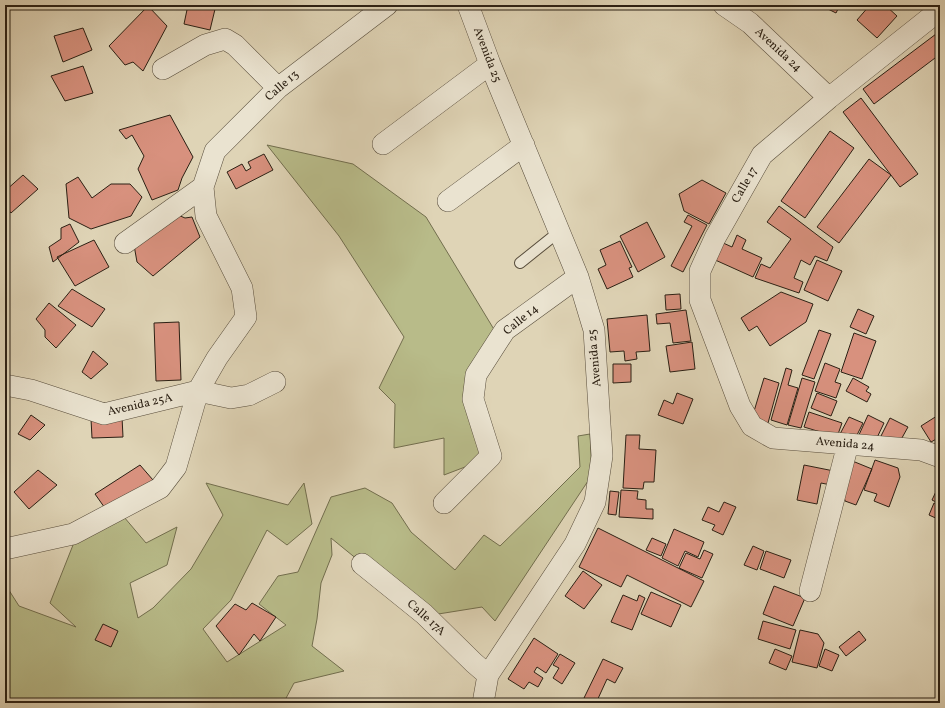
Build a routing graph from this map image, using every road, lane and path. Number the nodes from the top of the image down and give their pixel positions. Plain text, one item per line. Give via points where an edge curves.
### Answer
1 (387, 5) edge
2 (468, 5) edge
3 (724, 5) edge
4 (940, 12) edge
5 (490, 64) junction
6 (163, 69) dead end
7 (278, 88) junction
8 (829, 98) junction
9 (383, 144) dead end
10 (524, 145) junction
11 (203, 187) junction
12 (448, 201) dead end
13 (560, 231) junction
14 (125, 243) dead end
15 (520, 263) dead end
16 (578, 277) junction
17 (275, 382) dead end
18 (5, 385) edge
19 (198, 391) junction
20 (752, 426) joint
21 (848, 444) junction
22 (940, 456) edge
23 (444, 503) dead end
24 (5, 549) edge
25 (362, 564) dead end
26 (810, 591) dead end
27 (488, 675) junction
28 (483, 703) edge

1 - 7 street, Calle 13
2 - 5 street, Avenida 25
3 - 8 street, Avenida 24 via 750,23
4 - 8 street, Calle 17
5 - 9 street
5 - 10 street, Avenida 25
6 - 7 street via 205,45 226,39
7 - 11 street, Calle 13 via 215,151
8 - 20 street, Calle 17 via 762,155 715,238 700,271 700,300 740,406
10 - 12 street
10 - 13 street, Avenida 25
11 - 14 street
11 - 19 street via 206,216 242,288 246,317 216,358
13 - 15 lane
13 - 16 street, Avenida 25
16 - 23 street, Calle 14 via 505,330 476,375 473,399 491,456
16 - 27 street, Avenida 25 via 594,330 602,456 595,502 575,544
17 - 19 street, Avenida 25A via 249,395 231,398
18 - 19 street, Avenida 25A via 30,390 104,414
19 - 24 street via 176,467 160,488 73,534
20 - 21 street, Avenida 24 via 773,438
21 - 22 street, Avenida 24 via 921,450
21 - 26 street
25 - 27 street, Calle 17A via 424,614
27 - 28 street, Avenida 25

